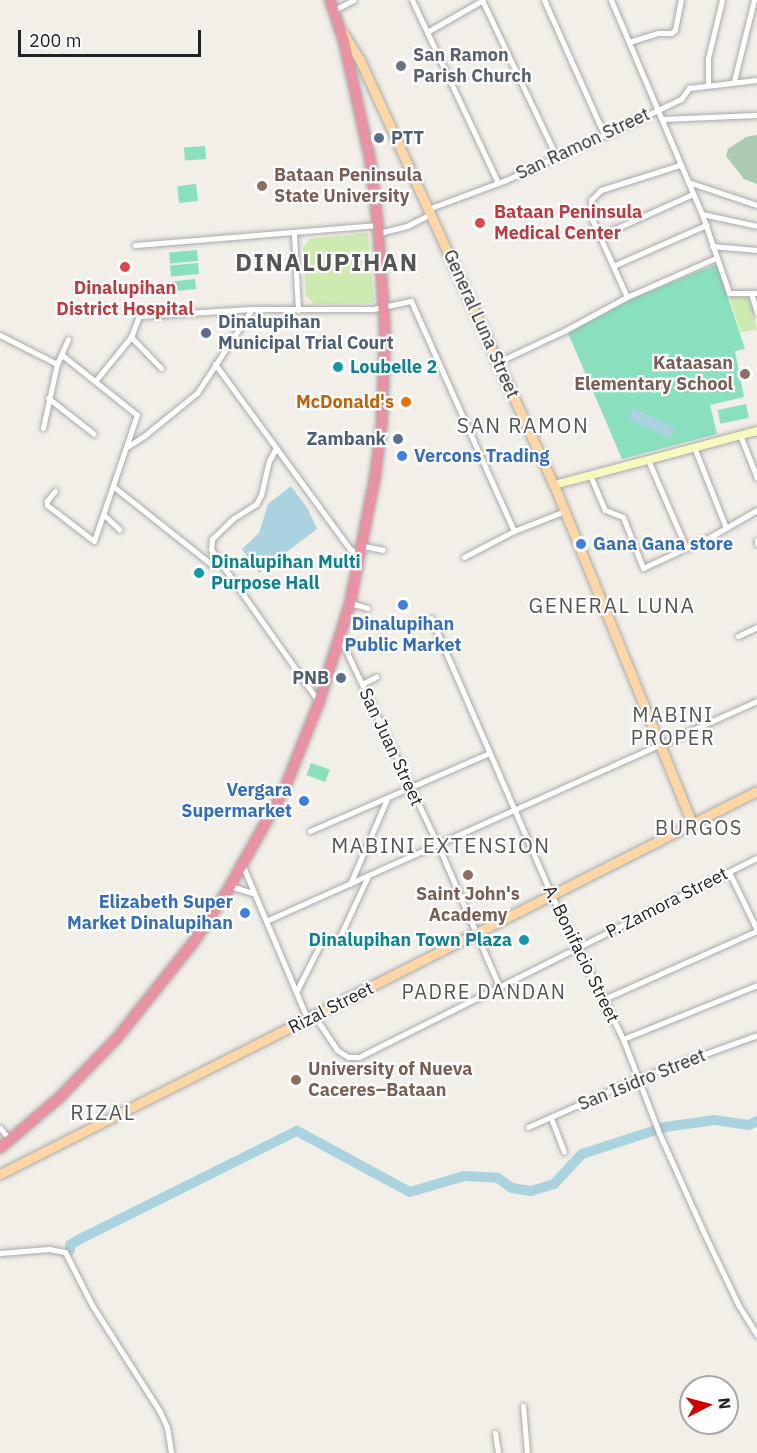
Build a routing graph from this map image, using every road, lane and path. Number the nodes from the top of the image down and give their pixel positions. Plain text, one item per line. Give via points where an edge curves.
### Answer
1 (354, 0) edge
2 (412, 0) edge
3 (482, 0) edge
4 (544, 0) edge
5 (611, 0) edge
6 (681, 0) edge
7 (722, 0) edge
8 (754, 0) edge
9 (332, 5) edge
10 (340, 28) junction
11 (426, 32) junction
12 (629, 42) junction
13 (757, 80) edge
14 (734, 81) junction
15 (708, 85) junction
16 (658, 110) junction
17 (756, 115) edge
18 (662, 119) junction
19 (604, 134) junction
20 (555, 156) junction
21 (680, 165) junction
22 (688, 182) junction
23 (498, 183) junction
24 (693, 194) junction
25 (757, 205) edge
26 (430, 211) junction
27 (702, 214) junction
28 (706, 225) junction
29 (757, 226) edge
30 (379, 229) junction
31 (294, 234) junction
32 (599, 236) junction
33 (135, 245) dead end
34 (712, 246) junction
35 (757, 250) edge
36 (716, 258) junction
37 (613, 266) junction
38 (754, 293) edge
39 (627, 297) junction
40 (384, 308) junction
41 (252, 309) junction
42 (298, 310) junction
43 (757, 313) edge
44 (0, 335) edge
45 (131, 337) junction
46 (68, 339) dead end
47 (62, 355) junction
48 (498, 362) junction
49 (57, 364) junction
50 (214, 364) junction
51 (161, 368) dead end
52 (96, 380) junction
53 (48, 398) junction
54 (43, 428) dead end
55 (757, 431) edge
56 (94, 434) dead end
57 (740, 435) junction
58 (127, 447) junction
59 (694, 447) junction
60 (276, 448) junction
61 (648, 460) junction
62 (590, 475) junction
63 (757, 478) edge
64 (554, 485) junction
65 (114, 487) junction
66 (55, 490) dead end
67 (757, 510) edge
68 (565, 511) junction
69 (104, 515) junction
70 (726, 528) junction
71 (119, 529) dead end
72 (514, 531) junction
73 (686, 548) junction
74 (362, 550) junction
75 (383, 550) dead end
76 (464, 557) dead end
77 (218, 559) junction
78 (350, 603) junction
79 (367, 608) dead end
80 (431, 618) dead end
81 (757, 627) edge
82 (738, 636) dead end
83 (340, 639) junction
84 (376, 677) dead end
85 (362, 684) junction
86 (757, 701) edge
87 (319, 702) junction
88 (662, 743) junction
89 (489, 753) junction
90 (410, 788) junction
91 (757, 791) edge
92 (387, 799) junction
93 (514, 809) junction
94 (693, 825) junction
95 (310, 831) dead end
96 (438, 845) junction
97 (757, 858) edge
98 (242, 864) junction
99 (729, 872) junction
100 (368, 876) junction
101 (350, 884) junction
102 (230, 886) junction
103 (253, 893) junction
104 (552, 896) junction
105 (266, 921) junction
106 (757, 931) edge
107 (477, 935) junction
108 (577, 949) junction
109 (757, 985) edge
110 (500, 988) junction
111 (296, 992) junction
112 (604, 999) junction
113 (312, 1018) junction
114 (757, 1035) edge
115 (623, 1039) junction
116 (639, 1078) junction
117 (551, 1118) junction
118 (528, 1127) dead end
119 (0, 1128) edge
120 (10, 1140) junction
121 (0, 1148) edge
122 (564, 1152) dead end
123 (0, 1174) edge
124 (0, 1253) edge
125 (757, 1335) edge
126 (523, 1406) dead end
127 (495, 1433) dead end
128 (171, 1453) edge
129 (498, 1453) edge
130 (527, 1453) edge

1 - 9 street
2 - 11 street
3 - 11 street
3 - 20 street
4 - 19 street
5 - 12 street
6 - 12 street via 675,30
7 - 15 street via 708,58
8 - 14 street
9 - 10 highway
10 - 26 main road, General Luna Street via 360,60
10 - 30 highway via 364,126
11 - 23 street
12 - 16 street
13 - 14 street, San Ramon Street
14 - 15 street, San Ramon Street
15 - 16 street, San Ramon Street via 689,88 681,99
16 - 18 street
16 - 19 street, San Ramon Street
17 - 18 street
18 - 21 street
19 - 20 street, San Ramon Street
20 - 23 street, San Ramon Street
21 - 22 street
21 - 32 street via 594,194 589,207
22 - 24 street
22 - 25 street
23 - 26 street, San Ramon Street
24 - 27 street
24 - 32 street
26 - 30 street, San Ramon Street via 407,226
26 - 48 main road, General Luna Street
27 - 28 street
27 - 29 street
28 - 34 street
28 - 37 street
30 - 31 street, San Ramon Street
30 - 40 highway
31 - 33 street, San Ramon Street
31 - 42 street
32 - 37 street
34 - 35 street
34 - 36 street
36 - 38 street via 729,293
36 - 39 street
37 - 39 street
38 - 43 street
39 - 48 street
40 - 42 street
40 - 72 street via 411,301
40 - 74 highway via 382,421
41 - 42 street
41 - 45 street via 139,316
41 - 50 street
44 - 49 street
45 - 51 street
45 - 52 street
46 - 47 street
47 - 49 street
47 - 52 street
48 - 64 main road, General Luna Street
49 - 53 street
50 - 58 street via 196,393
50 - 60 street
52 - 58 street via 137,415
53 - 54 street
53 - 56 street
55 - 57 main road
57 - 59 main road
57 - 63 street
58 - 65 street
59 - 61 main road
59 - 70 street
60 - 74 street via 350,549
60 - 77 street via 256,504 212,538 211,549
61 - 62 main road
61 - 73 street
62 - 64 main road
62 - 73 street via 605,510 623,517 643,568
64 - 68 main road, General Luna Street
65 - 69 street
65 - 77 street via 212,565
66 - 69 street via 47,505 94,541
67 - 70 street
68 - 72 street
68 - 88 main road, General Luna Street
69 - 71 street
70 - 73 street
72 - 76 street
74 - 75 street
74 - 78 highway
77 - 87 street
78 - 79 street
78 - 83 highway
80 - 89 street, A. Bonifacio Street
81 - 82 street
83 - 85 street, San Juan Street
83 - 87 highway
84 - 85 street
85 - 90 street, San Juan Street
86 - 88 street
87 - 98 highway via 284,790
88 - 93 street
88 - 94 main road, General Luna Street
89 - 90 street
89 - 93 street, A. Bonifacio Street
90 - 92 street
90 - 96 street, San Juan Street
91 - 94 main road, Rizal Street
92 - 95 street
92 - 101 street
93 - 96 street
93 - 104 street, A. Bonifacio Street
94 - 104 main road, Rizal Street
96 - 100 street
96 - 107 street, San Juan Street
97 - 99 street, P. Zamora Street
98 - 102 highway
98 - 103 street, P. Zamora Street
99 - 106 street
99 - 108 street, P. Zamora Street
100 - 101 street
100 - 111 street via 340,936 334,941 322,941
101 - 105 street
102 - 103 street
102 - 120 highway via 192,944 117,1038 59,1098
103 - 105 street, P. Zamora Street
104 - 107 main road, Rizal Street
104 - 108 street, A. Bonifacio Street
105 - 111 street, P. Zamora Street
106 - 112 street
107 - 110 street, San Juan Street
107 - 113 main road, Rizal Street
108 - 110 street, P. Zamora Street
108 - 112 street, A. Bonifacio Street
109 - 115 street
110 - 113 street, P. Zamora Street via 358,1057 348,1057 337,1050
111 - 113 street, P. Zamora Street
112 - 115 street, A. Bonifacio Street
113 - 123 main road, Rizal Street
114 - 116 street, San Isidro Street
115 - 116 street, A. Bonifacio Street
116 - 117 street, San Isidro Street
116 - 125 street, A. Bonifacio Street via 659,1133 739,1306
117 - 118 street, San Isidro Street
117 - 122 street
119 - 120 street
120 - 121 highway
124 - 128 street via 49,1249 65,1252 92,1305 159,1410 167,1427
126 - 130 street
127 - 129 street

